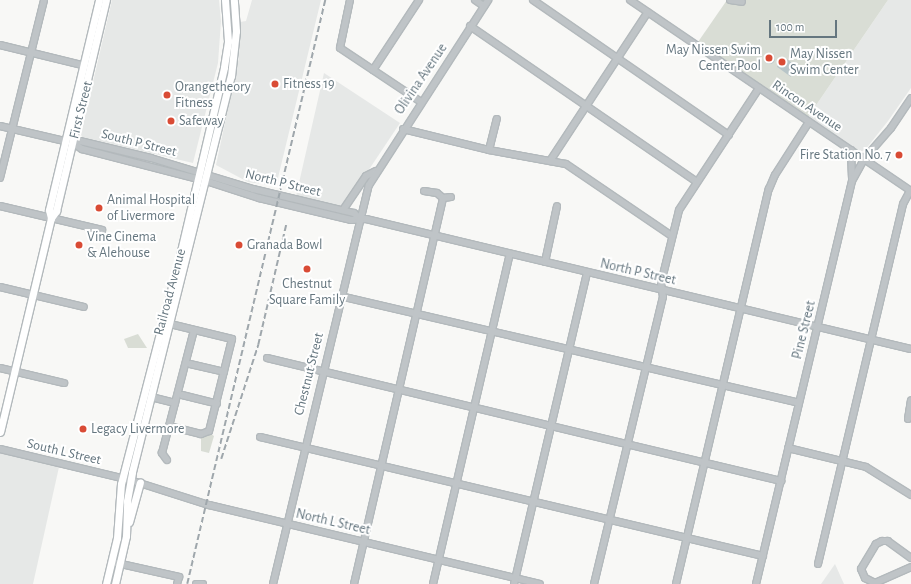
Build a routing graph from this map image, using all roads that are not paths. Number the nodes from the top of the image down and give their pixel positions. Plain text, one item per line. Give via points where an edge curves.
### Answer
1 (44, 0) edge
2 (99, 0) edge
3 (106, 0) edge
4 (225, 0) edge
5 (234, 0) edge
6 (350, 0) edge
7 (419, 0) edge
8 (475, 0) edge
9 (488, 0) edge
10 (533, 0) edge
11 (630, 0) edge
12 (730, 0) edge
13 (742, 2) dead end
14 (484, 6) junction
15 (648, 12) junction
16 (470, 26) junction
17 (0, 45) edge
18 (31, 53) junction
19 (617, 58) junction
20 (84, 65) junction
21 (92, 67) junction
22 (373, 70) junction
23 (759, 88) junction
24 (911, 98) edge
25 (421, 102) junction
26 (586, 106) junction
27 (497, 119) dead end
28 (809, 122) junction
29 (0, 126) edge
30 (12, 129) junction
31 (402, 129) junction
32 (729, 135) junction
33 (69, 142) junction
34 (489, 150) junction
35 (851, 150) junction
36 (864, 159) junction
37 (550, 161) junction
38 (200, 171) junction
39 (376, 171) junction
40 (208, 173) junction
41 (0, 178) edge
42 (198, 179) junction
43 (206, 181) junction
44 (852, 181) junction
45 (697, 182) junction
46 (424, 191) dead end
47 (911, 191) edge
48 (451, 197) dead end
49 (443, 198) junction
50 (0, 206) edge
51 (557, 206) dead end
52 (343, 210) junction
53 (51, 218) junction
54 (360, 219) junction
55 (102, 230) dead end
56 (434, 236) junction
57 (672, 236) junction
58 (510, 254) junction
59 (545, 262) junction
60 (587, 272) junction
61 (0, 287) edge
62 (662, 290) junction
63 (32, 294) junction
64 (340, 296) junction
65 (84, 307) dead end
66 (742, 309) junction
67 (416, 312) junction
68 (162, 323) junction
69 (170, 324) junction
70 (817, 327) junction
71 (194, 330) junction
72 (492, 330) junction
73 (870, 339) junction
74 (911, 348) edge
75 (569, 349) junction
76 (267, 358) dead end
77 (190, 364) dead end
78 (645, 367) junction
79 (0, 368) edge
80 (14, 371) junction
81 (224, 372) junction
82 (322, 372) junction
83 (64, 383) dead end
84 (723, 384) junction
85 (399, 391) junction
86 (143, 395) junction
87 (182, 395) dead end
88 (151, 397) junction
89 (911, 400) edge
90 (175, 403) junction
91 (798, 403) junction
92 (216, 404) junction
93 (474, 407) junction
94 (908, 420) dead end
95 (550, 425) junction
96 (169, 426) junction
97 (0, 432) edge
98 (260, 437) dead end
99 (627, 445) junction
100 (304, 447) junction
101 (788, 448) junction
102 (0, 449) edge
103 (168, 460) dead end
104 (841, 462) junction
105 (704, 463) junction
106 (382, 466) junction
107 (122, 478) junction
108 (130, 480) junction
109 (781, 481) junction
110 (140, 482) junction
111 (455, 482) junction
112 (911, 495) edge
113 (532, 502) junction
114 (609, 520) junction
115 (286, 524) junction
116 (126, 536) junction
117 (686, 539) junction
118 (364, 542) junction
119 (763, 556) junction
120 (911, 558) edge
121 (439, 560) junction
122 (112, 562) junction
123 (120, 564) junction
124 (818, 564) dead end
125 (911, 567) edge
126 (178, 581) edge
127 (514, 581) edge
128 (196, 583) edge
129 (881, 583) edge
130 (106, 584) edge
131 (115, 584) edge
132 (203, 584) edge
133 (273, 584) edge
134 (354, 584) edge
135 (433, 584) edge
136 (540, 584) edge
137 (594, 584) edge
138 (676, 584) edge
139 (756, 584) edge

1 - 18 street
2 - 20 main road, First Street
3 - 21 main road, First Street
4 - 38 main road, Railroad Avenue via 226,54
5 - 40 main road, Railroad Avenue via 234,60
6 - 22 street via 340,48
7 - 22 street
8 - 14 street
9 - 14 street, Olivina Avenue
10 - 19 street
11 - 15 street, Rincon Avenue
12 - 13 street
14 - 16 street, Olivina Avenue
15 - 19 street
15 - 23 street, Rincon Avenue
16 - 25 street, Olivina Avenue
16 - 26 street
17 - 18 street
18 - 20 street
18 - 30 street
19 - 26 street
19 - 32 street
20 - 21 street
20 - 33 main road, First Street
21 - 33 main road, First Street
22 - 25 street
23 - 28 street, Rincon Avenue
23 - 32 street
24 - 36 street, Pine Street via 891,128
25 - 31 street, Olivina Avenue
26 - 37 street
26 - 45 street
27 - 34 street
28 - 35 street, Rincon Avenue
28 - 66 street via 775,175 769,189
29 - 30 street, South P Street
30 - 33 street, South P Street
30 - 41 street
31 - 34 street
31 - 39 street, Olivina Avenue
32 - 45 street
33 - 38 street, South P Street via 80,141
33 - 42 street, South P Street via 82,149
33 - 53 main road, First Street via 56,211
34 - 37 street
35 - 36 street, Rincon Avenue
35 - 44 street
36 - 44 street, Pine Street
36 - 47 street, Rincon Avenue
37 - 57 street via 566,164
38 - 40 street, North P Street
38 - 42 main road, Railroad Avenue
39 - 52 street via 366,176
39 - 54 street, Chestnut Street via 369,185
40 - 43 main road, Railroad Avenue
40 - 52 street, North P Street via 253,189
42 - 43 street, North P Street
42 - 68 main road, Railroad Avenue
43 - 54 street, North P Street via 259,198 351,220
43 - 69 main road, Railroad Avenue
44 - 70 street, Pine Street
45 - 57 street via 680,210
46 - 49 street via 437,193
47 - 73 street via 903,204
48 - 49 street
49 - 56 street
50 - 53 street
51 - 59 street
52 - 54 street, North P Street via 354,213
53 - 55 street
53 - 63 main road, First Street
54 - 56 street, North P Street
54 - 64 street, Chestnut Street
56 - 58 street, North P Street
56 - 67 street
57 - 62 street via 661,283
58 - 59 street, North P Street
58 - 72 street
59 - 60 street, North P Street
60 - 62 street, North P Street
60 - 75 street
61 - 63 street
62 - 66 street, North P Street
62 - 78 street via 663,297
63 - 65 street
63 - 80 main road, First Street
64 - 67 street
64 - 82 street, Chestnut Street
66 - 70 street, North P Street
66 - 84 street
67 - 72 street
67 - 85 street
68 - 69 street
68 - 86 main road, Railroad Avenue
69 - 71 street
69 - 88 main road, Railroad Avenue
70 - 73 street, North P Street
70 - 91 street, Pine Street
71 - 81 street via 232,339
71 - 90 street
72 - 75 street
72 - 93 street
73 - 74 street, North P Street
73 - 104 street
75 - 78 street
75 - 95 street
76 - 82 street
77 - 81 street
78 - 84 street
78 - 99 street
79 - 80 street
80 - 83 street
80 - 97 main road, First Street
81 - 92 street
82 - 85 street
82 - 100 street, Chestnut Street
84 - 91 street
84 - 105 street
85 - 93 street
85 - 106 street
86 - 88 street
86 - 107 main road, Railroad Avenue
87 - 92 street
88 - 90 street
88 - 108 main road, Railroad Avenue
89 - 94 street
90 - 96 street
91 - 101 street, Pine Street
92 - 96 street via 207,434
93 - 95 street
93 - 111 street
95 - 99 street
95 - 113 street
96 - 103 street via 162,453
98 - 100 street
99 - 105 street
99 - 114 street
100 - 106 street
100 - 115 street, Chestnut Street
101 - 104 street
101 - 109 street, Pine Street
102 - 107 street, South L Street
104 - 112 street via 866,467
104 - 124 street
105 - 109 street
105 - 117 street
106 - 111 street
106 - 118 street
107 - 108 street, North L Street
107 - 122 main road, Railroad Avenue via 118,500 117,538
108 - 110 street, North L Street
108 - 116 main road, Railroad Avenue
109 - 119 street, Pine Street
110 - 115 street, North L Street via 206,504
110 - 116 main road
111 - 113 street
111 - 121 street
113 - 114 street
113 - 127 street
114 - 117 street
114 - 137 street
115 - 118 street, North L Street
115 - 133 street, Chestnut Street
116 - 123 main road, Railroad Avenue
117 - 119 street
117 - 138 street
118 - 121 street, North L Street
118 - 134 street
119 - 139 street, Pine Street
120 - 129 street via 888,541 876,544 861,569 869,582
121 - 127 street, North L Street
121 - 135 street
122 - 123 street
122 - 130 main road, Railroad Avenue
123 - 126 street
123 - 131 main road, Railroad Avenue
125 - 129 street
127 - 136 street, North L Street
128 - 132 street

